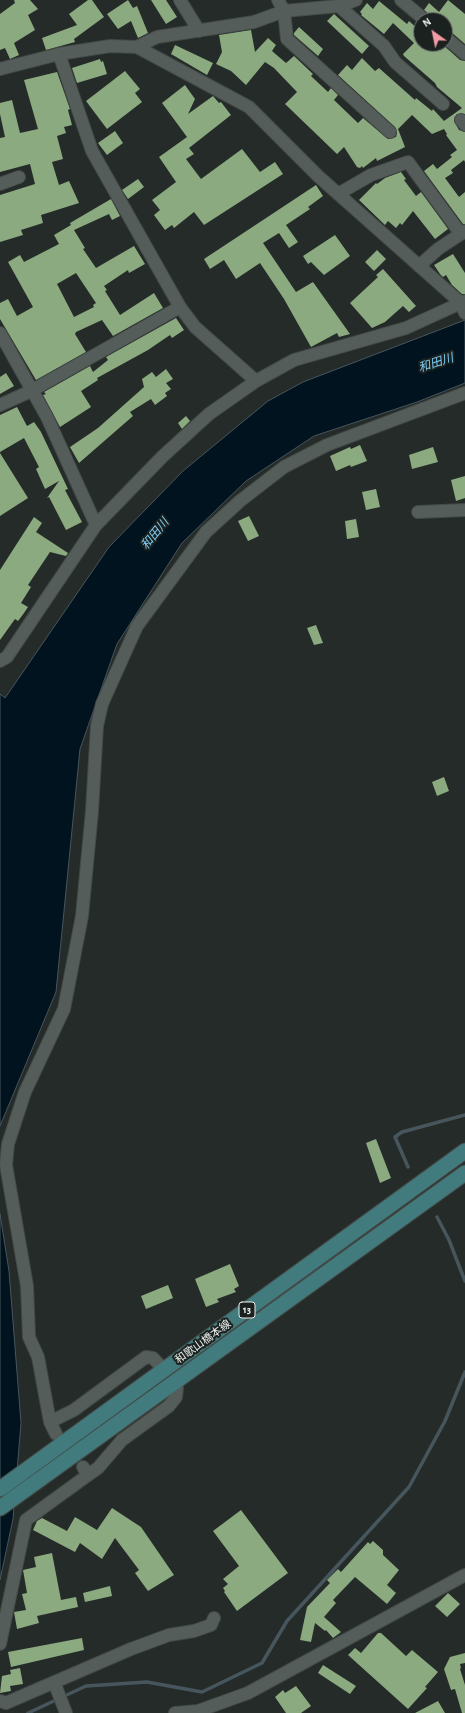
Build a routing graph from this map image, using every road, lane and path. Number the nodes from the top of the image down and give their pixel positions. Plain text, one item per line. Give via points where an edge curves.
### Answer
1 (180, 0) edge
2 (278, 0) edge
3 (356, 0) edge
4 (401, 0) edge
5 (339, 6) junction
6 (284, 11) junction
7 (415, 12) edge
8 (199, 31) junction
9 (453, 44) edge
10 (137, 48) junction
11 (60, 54) junction
12 (465, 54) edge
13 (0, 70) edge
14 (443, 104) dead end
15 (390, 132) dead end
16 (19, 177) dead end
17 (0, 184) edge
18 (338, 194) junction
19 (463, 233) edge
20 (419, 266) junction
21 (180, 307) junction
22 (464, 307) edge
23 (0, 332) edge
24 (256, 381) junction
25 (31, 391) junction
26 (465, 393) edge
27 (0, 405) edge
28 (465, 510) edge
29 (418, 512) dead end
30 (96, 525) junction
31 (0, 662) edge
32 (465, 1151) edge
33 (465, 1174) edge
34 (164, 1370) junction
35 (173, 1383) junction
36 (50, 1422) junction
37 (56, 1434) dead end
38 (0, 1489) edge
39 (0, 1508) edge
40 (465, 1575) edge
41 (214, 1618) dead end
42 (0, 1644) edge
43 (55, 1686) junction
44 (0, 1701) edge
45 (64, 1710) edge
46 (175, 1713) edge

1 - 8 street
2 - 6 street
3 - 5 street
4 - 7 street
5 - 6 street
5 - 14 street via 384,46 395,62
6 - 8 street via 254,22
6 - 15 street via 287,39
8 - 10 street via 157,37
9 - 12 street
10 - 11 street via 110,46
10 - 18 street via 249,107
11 - 13 street
11 - 21 street via 92,151
16 - 17 street
18 - 19 street via 371,175 408,162
18 - 20 street
19 - 20 street via 438,249
20 - 22 street
21 - 24 street via 195,327
21 - 25 street
22 - 24 street via 406,328 294,360
23 - 25 street
24 - 30 street via 199,424 162,457
25 - 27 street
25 - 30 street via 47,417
26 - 36 street via 327,445 284,468 240,501 206,532 138,626 102,704 97,726 82,916 64,1008 25,1092 8,1144 6,1165 27,1286 30,1337 38,1357
28 - 29 street
30 - 31 street via 7,657
32 - 34 main road, 和歌山橋本線 / 13
33 - 35 main road, 和歌山橋本線 / 13
34 - 36 street via 153,1358 146,1357 74,1410
34 - 38 main road, 和歌山橋本線 / 13
35 - 39 main road, 和歌山橋本線 / 13
35 - 42 street via 177,1388 176,1397 169,1406 122,1440 98,1468 86,1471 26,1520
36 - 37 street
40 - 46 street via 248,1693 198,1711
41 - 43 street via 211,1625 168,1635
43 - 44 street via 6,1703
43 - 45 street

